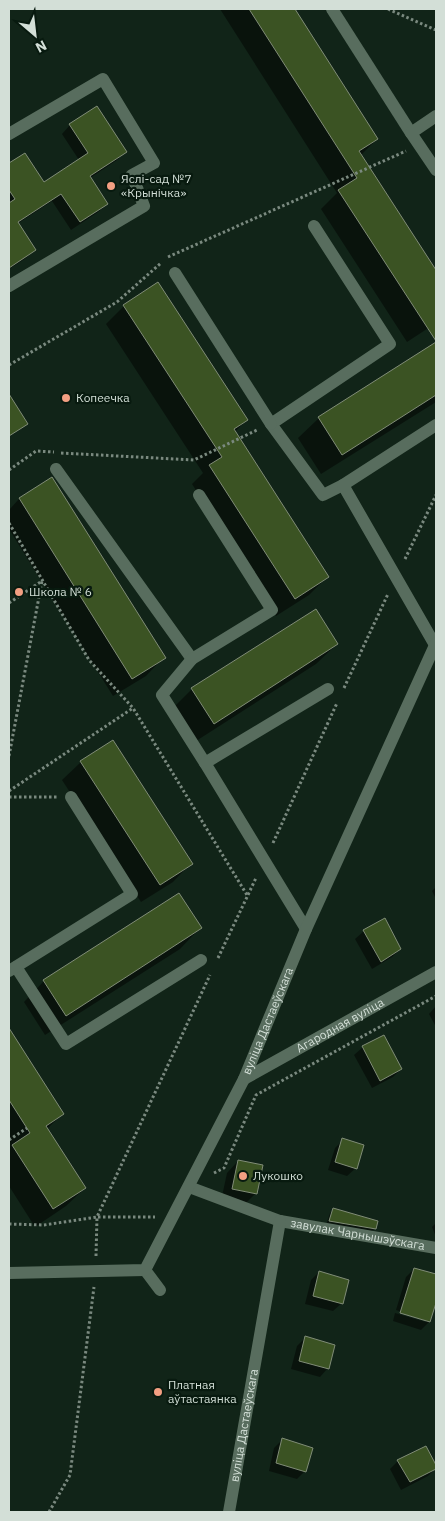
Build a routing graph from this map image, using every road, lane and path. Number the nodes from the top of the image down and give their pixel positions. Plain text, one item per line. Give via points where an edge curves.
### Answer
1 (332, 9) edge
2 (388, 9) edge
3 (436, 30) edge
4 (436, 116) edge
5 (11, 128) edge
6 (411, 132) junction
7 (419, 145) junction
8 (436, 170) edge
9 (314, 226) dead end
10 (176, 273) dead end
11 (9, 286) edge
12 (9, 366) edge
13 (271, 424) junction
14 (436, 425) edge
15 (56, 469) dead end
16 (9, 470) edge
17 (344, 485) junction
18 (199, 495) dead end
19 (436, 495) edge
20 (9, 523) edge
21 (396, 577) junction
22 (42, 581) junction
23 (9, 603) edge
24 (436, 644) edge
25 (192, 659) junction
26 (328, 689) dead end
27 (133, 708) junction
28 (9, 756) edge
29 (205, 763) junction
30 (9, 792) edge
31 (9, 797) edge
32 (70, 797) joint
33 (264, 861) junction
34 (247, 896) junction
35 (306, 929) junction
36 (201, 960) dead end
37 (216, 961) dead end
38 (13, 969) edge
39 (212, 969) dead end
40 (436, 972) edge
41 (436, 996) edge
42 (244, 1079) junction
43 (26, 1128) dead end
44 (9, 1140) edge
45 (194, 1188) junction
46 (173, 1217) junction
47 (98, 1218) junction
48 (280, 1221) junction
49 (9, 1224) edge
50 (436, 1248) edge
51 (145, 1270) junction
52 (96, 1271) junction
53 (9, 1273) edge
54 (160, 1290) dead end
55 (49, 1512) edge
56 (229, 1512) edge

1 - 6 street
2 - 3 path
4 - 6 street
5 - 11 street via 103,78 154,163 132,175 144,206
6 - 7 street
7 - 8 street
7 - 12 path via 170,256 117,302
9 - 13 street via 390,344
10 - 13 street
13 - 16 path via 194,460 36,451
13 - 17 street via 323,495
14 - 17 street
15 - 25 street
17 - 21 street
18 - 25 street via 272,610
19 - 21 path
20 - 22 path
21 - 24 street
21 - 33 path
22 - 23 path
22 - 27 path via 88,660
22 - 28 path
24 - 35 street, вуліца Дастаеўскага
25 - 29 street via 162,695
26 - 29 street
27 - 30 path
27 - 34 path
29 - 33 street
31 - 32 path
32 - 38 street via 132,894
33 - 34 path
33 - 35 street
34 - 37 path
35 - 42 street, вуліца Дастаеўскага
36 - 38 street via 66,1044
39 - 47 path
40 - 42 street, Агародная вуліца
41 - 45 path via 256,1095 224,1168 204,1178
42 - 45 street, вуліца Дастаеўскага
43 - 44 path
45 - 46 street, вуліца Дастаеўскага
45 - 48 street, завулак Чарнышэўскага
46 - 47 path
46 - 51 street, вуліца Дастаеўскага
47 - 49 path
47 - 52 path
48 - 50 street, завулак Чарнышэўскага
48 - 56 street, вуліца Дастаеўскага
51 - 52 street
51 - 54 street
52 - 53 street
52 - 55 path via 70,1475

